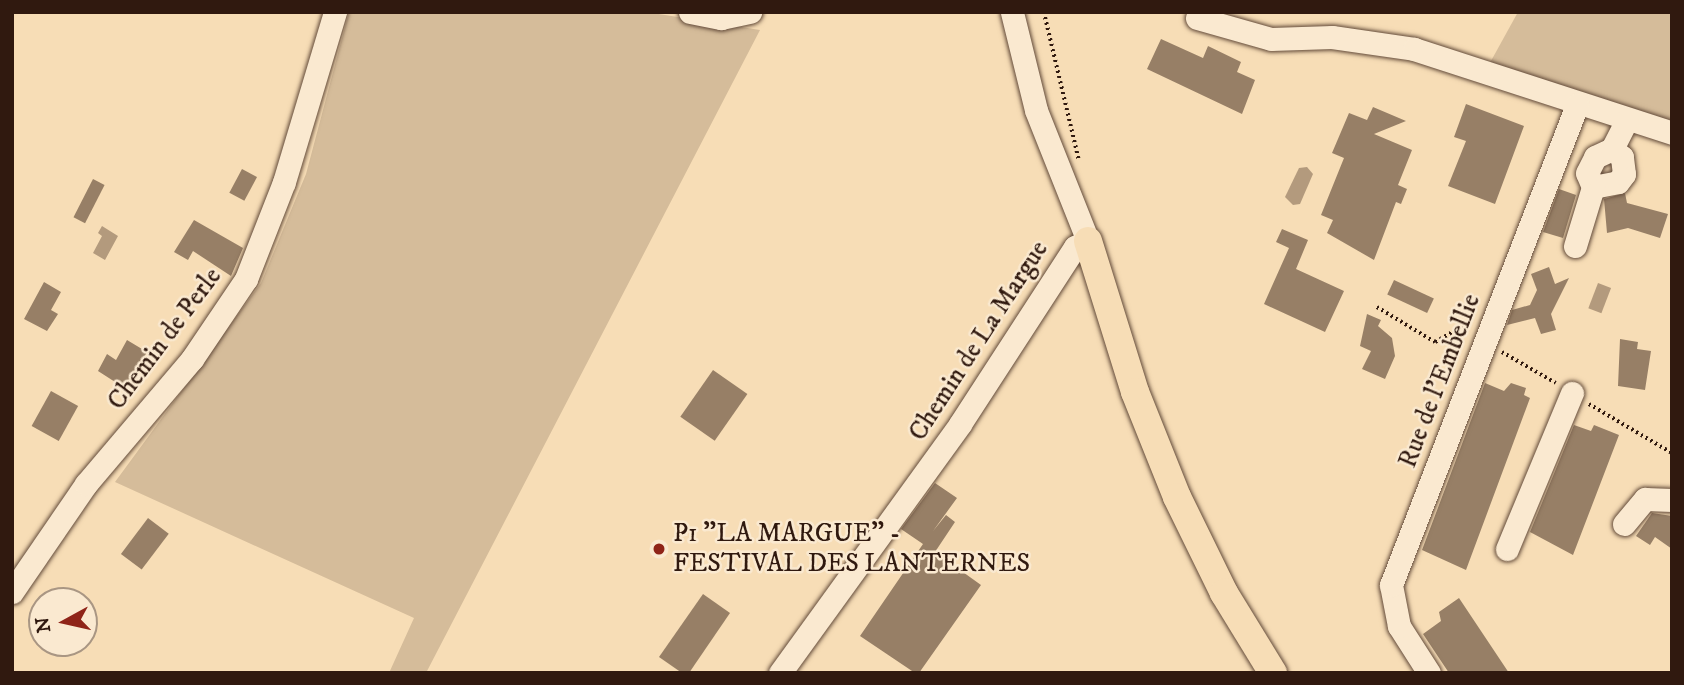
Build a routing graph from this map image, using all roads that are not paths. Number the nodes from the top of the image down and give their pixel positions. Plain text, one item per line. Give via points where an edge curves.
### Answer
1 (335, 12) edge
2 (690, 12) edge
3 (750, 12) edge
4 (1012, 12) edge
5 (1197, 18) dead end
6 (1577, 105) junction
7 (1627, 120) junction
8 (1672, 133) edge
9 (1088, 241) junction
10 (1575, 246) dead end
11 (1572, 393) dead end
12 (1672, 499) edge
13 (1624, 524) dead end
14 (1507, 549) dead end
15 (12, 592) edge
16 (780, 673) edge
17 (1273, 673) edge
18 (1429, 673) edge

1 - 15 street, Chemin de Perle via 284,182 246,279 192,359 86,484
2 - 3 street via 721,18
4 - 9 street, Chemin de La Margue via 1035,110
5 - 6 street via 1271,39 1332,37 1414,49 1486,70
6 - 7 street
6 - 18 street, Rue de l'Embellie via 1391,585 1399,626
7 - 8 street
7 - 10 street via 1612,149 1622,157 1624,174 1618,181 1593,187
9 - 16 street, Chemin de La Margue via 1075,247 960,424
9 - 17 main road via 1135,392 1177,497 1224,593
11 - 14 street
12 - 13 street via 1645,499

